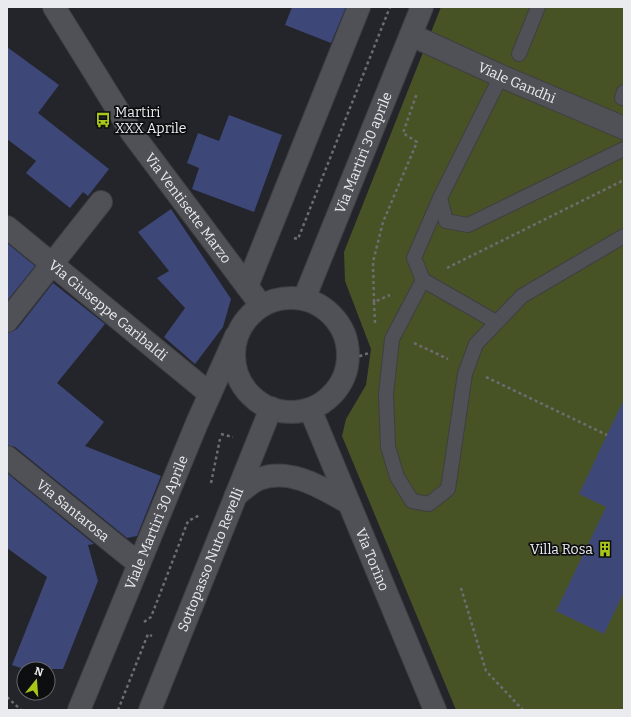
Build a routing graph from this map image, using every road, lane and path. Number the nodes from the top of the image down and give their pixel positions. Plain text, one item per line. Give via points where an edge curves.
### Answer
1 (54, 7) edge
2 (359, 7) edge
3 (390, 7) edge
4 (422, 7) edge
5 (538, 7) edge
6 (411, 35) junction
7 (518, 54) dead end
8 (501, 76) junction
9 (418, 89) dead end
10 (624, 128) edge
11 (624, 149) edge
12 (333, 150) dead end
13 (624, 180) edge
14 (440, 198) junction
15 (100, 202) dead end
16 (7, 227) edge
17 (624, 236) edge
18 (52, 264) junction
19 (423, 280) junction
20 (247, 286) junction
21 (304, 299) junction
22 (374, 302) dead end
23 (261, 305) junction
24 (7, 321) edge
25 (496, 322) junction
26 (394, 334) junction
27 (236, 336) junction
28 (467, 368) junction
29 (210, 394) junction
30 (271, 408) junction
31 (310, 409) junction
32 (607, 435) dead end
33 (7, 457) edge
34 (236, 495) junction
35 (349, 503) junction
36 (139, 564) junction
37 (461, 588) dead end
38 (154, 637) dead end
39 (7, 697) edge
40 (21, 710) edge
41 (79, 710) edge
42 (118, 710) edge
43 (150, 710) edge
44 (435, 710) edge
45 (523, 710) edge

1 - 20 street, Via Ventisette Marzo via 132,133
2 - 20 street
3 - 12 path
4 - 6 street, Via Martiri 30 aprile
5 - 7 lane
6 - 8 street, Viale Gandhi
6 - 21 street, Via Martiri 30 aprile
8 - 10 street, Viale Gandhi
8 - 14 lane
9 - 22 path via 403,133 417,142 383,222 373,262
11 - 14 lane via 468,225 446,221
13 - 19 path
14 - 19 lane via 414,258
15 - 18 street
16 - 18 street, Via Giuseppe Garibaldi
17 - 25 lane via 522,296
18 - 24 street
18 - 29 street, Via Giuseppe Garibaldi
19 - 25 lane
19 - 26 lane
20 - 23 street, Via Ventisette Marzo
21 - 23 street via 282,298
21 - 31 street via 322,307 336,320 346,339 348,360 342,381 329,398
23 - 27 street via 246,319
25 - 28 lane via 476,344
26 - 28 path
26 - 28 lane via 386,394 388,447 397,477 412,501 429,504 448,489
27 - 29 street, Viale Martiri 30 Aprile
27 - 30 street via 233,358 239,379 252,397
28 - 32 path
29 - 36 street, Viale Martiri 30 Aprile
30 - 31 street via 290,412
30 - 34 street, Sottopasso Nuto Revelli
31 - 35 street, Via Torino
33 - 36 street, Via Santarosa
34 - 35 street via 257,480 276,475 295,477 317,485
34 - 43 street, Sottopasso Nuto Revelli
35 - 44 street, Via Torino
36 - 41 street, Viale Martiri 30 Aprile
37 - 45 path via 486,671
38 - 42 path via 148,634
39 - 40 path

